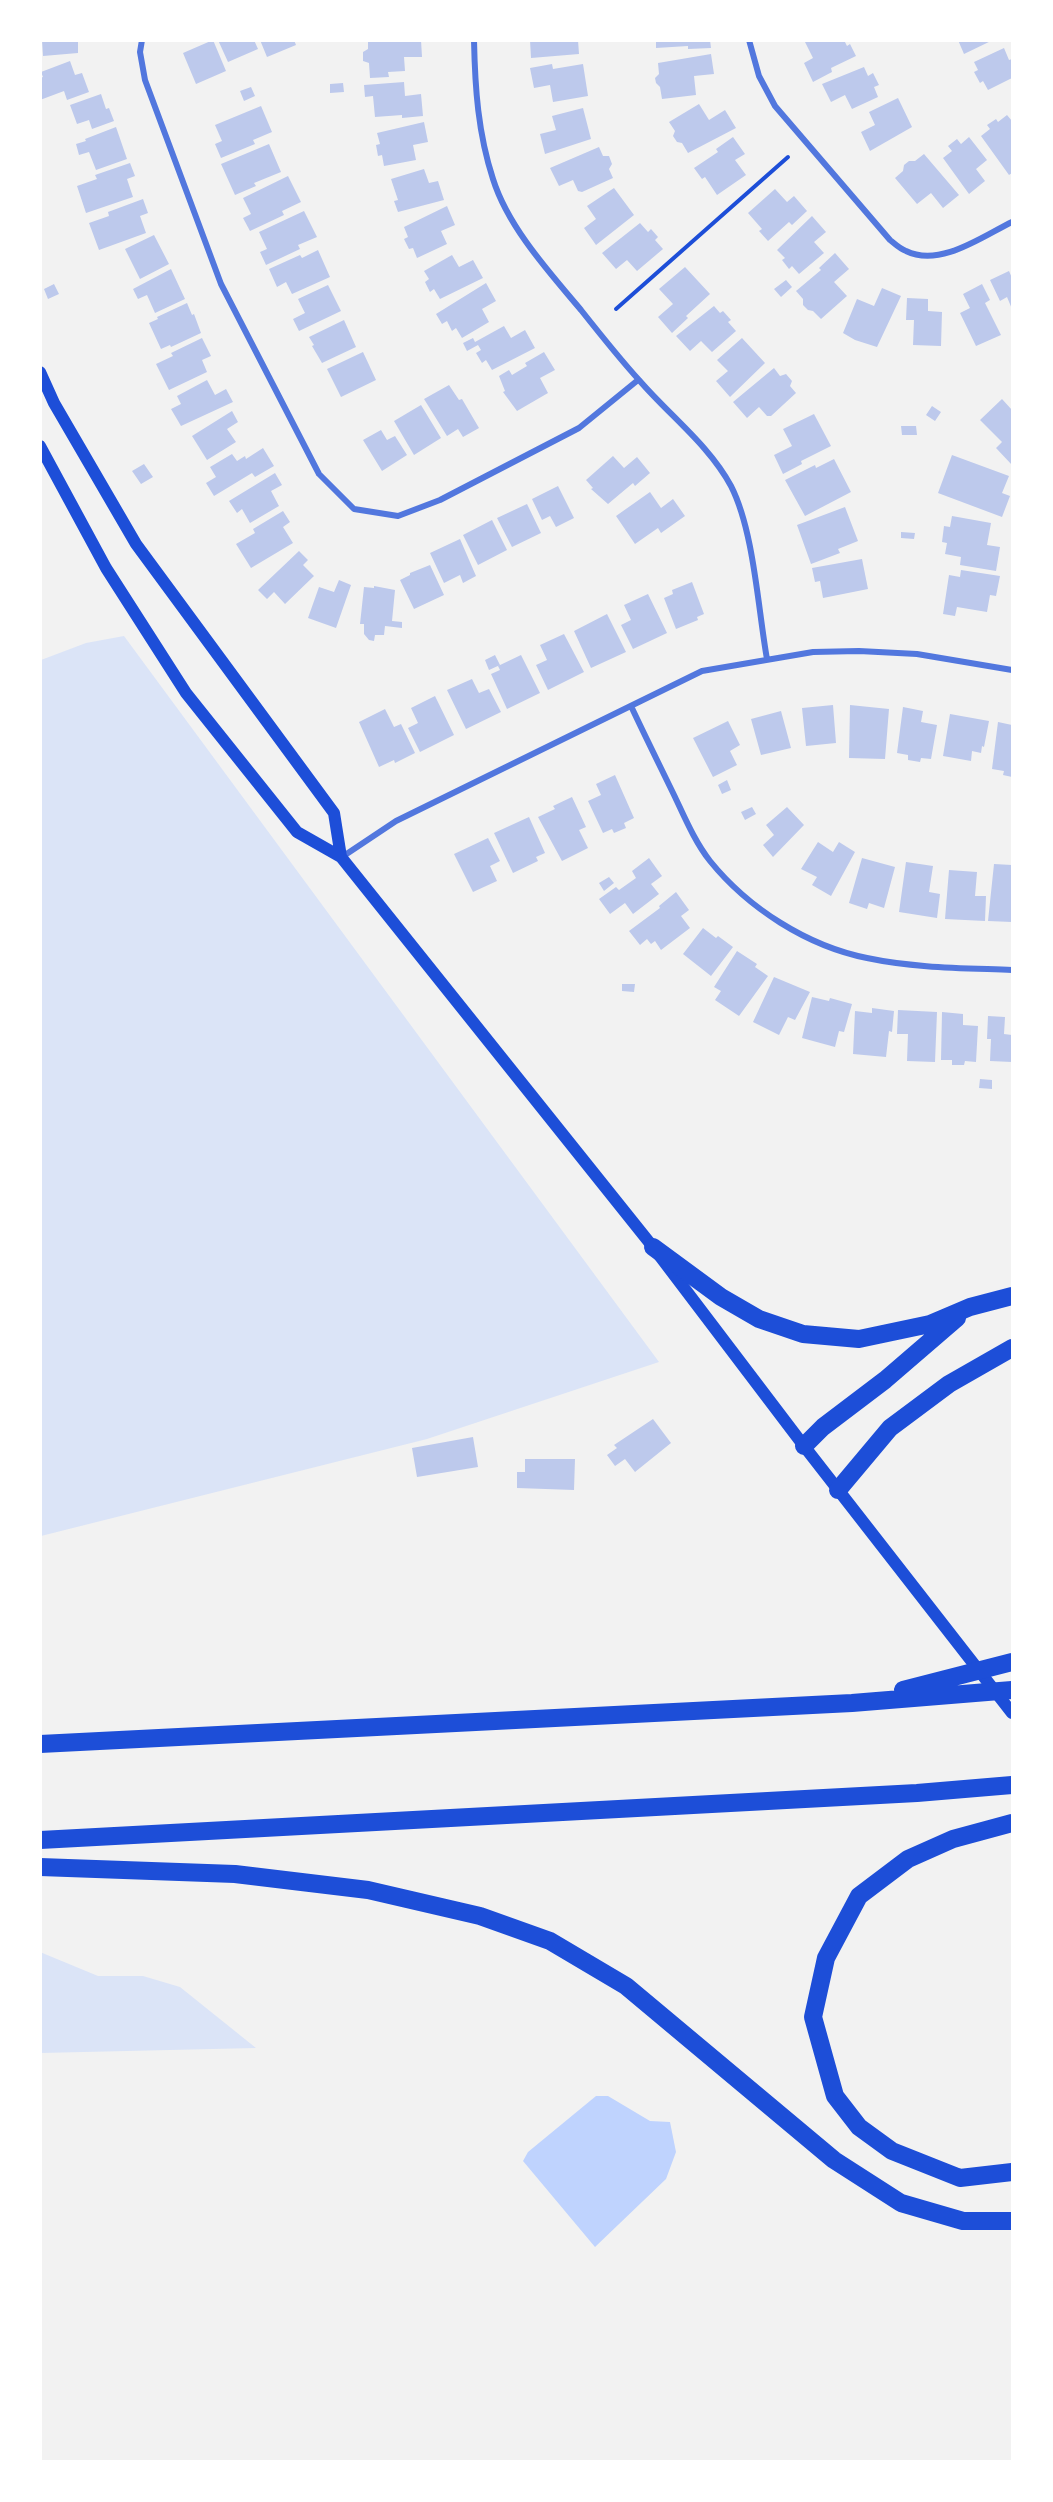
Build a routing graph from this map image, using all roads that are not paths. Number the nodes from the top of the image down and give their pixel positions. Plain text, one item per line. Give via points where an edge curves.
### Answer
1 (142, 40) edge
2 (474, 40) edge
3 (749, 40) edge
4 (1012, 222) edge
5 (40, 372) edge
6 (638, 380) junction
7 (40, 446) edge
8 (767, 659) junction
9 (1012, 670) edge
10 (631, 706) junction
11 (341, 857) junction
12 (1012, 970) edge
13 (653, 1247) junction
14 (1012, 1296) edge
15 (970, 1308) junction
16 (1012, 1348) edge
17 (804, 1446) junction
18 (838, 1490) junction
19 (1012, 1662) edge
20 (1012, 1690) edge
21 (852, 1702) junction
22 (1012, 1713) edge
23 (40, 1744) edge
24 (1012, 1785) edge
25 (1012, 1823) edge
26 (40, 1840) edge
27 (40, 1868) edge
28 (1012, 2172) edge
29 (1012, 2221) edge

1 - 6 street via 145,80 221,284 319,474 354,509 398,516 440,500 579,428
2 - 6 street via 481,136 494,182 520,233
3 - 4 street via 759,76 775,106 890,240 906,252 926,256 947,254
5 - 11 main road via 136,544 334,813
6 - 8 street via 712,459 732,488 752,560
7 - 11 main road via 106,568 186,693 297,832
8 - 9 street via 859,651 917,654
8 - 10 street via 702,671
10 - 11 street via 396,821
10 - 12 street via 709,860 780,923 835,949 866,958
11 - 13 main road
13 - 15 highway via 731,1303 759,1319 803,1334 859,1339 930,1324
13 - 17 main road
14 - 15 highway
15 - 17 highway
16 - 18 highway via 949,1384 890,1428
17 - 18 main road
18 - 22 main road
19 - 21 highway
20 - 21 highway
21 - 23 highway
24 - 26 highway
25 - 28 highway via 953,1839 908,1858 859,1896 826,1958 813,2017 835,2096 859,2127 892,2151 960,2178
27 - 29 highway via 235,1874 368,1890 480,1916 550,1941 626,1986 834,2160 902,2203 963,2222

